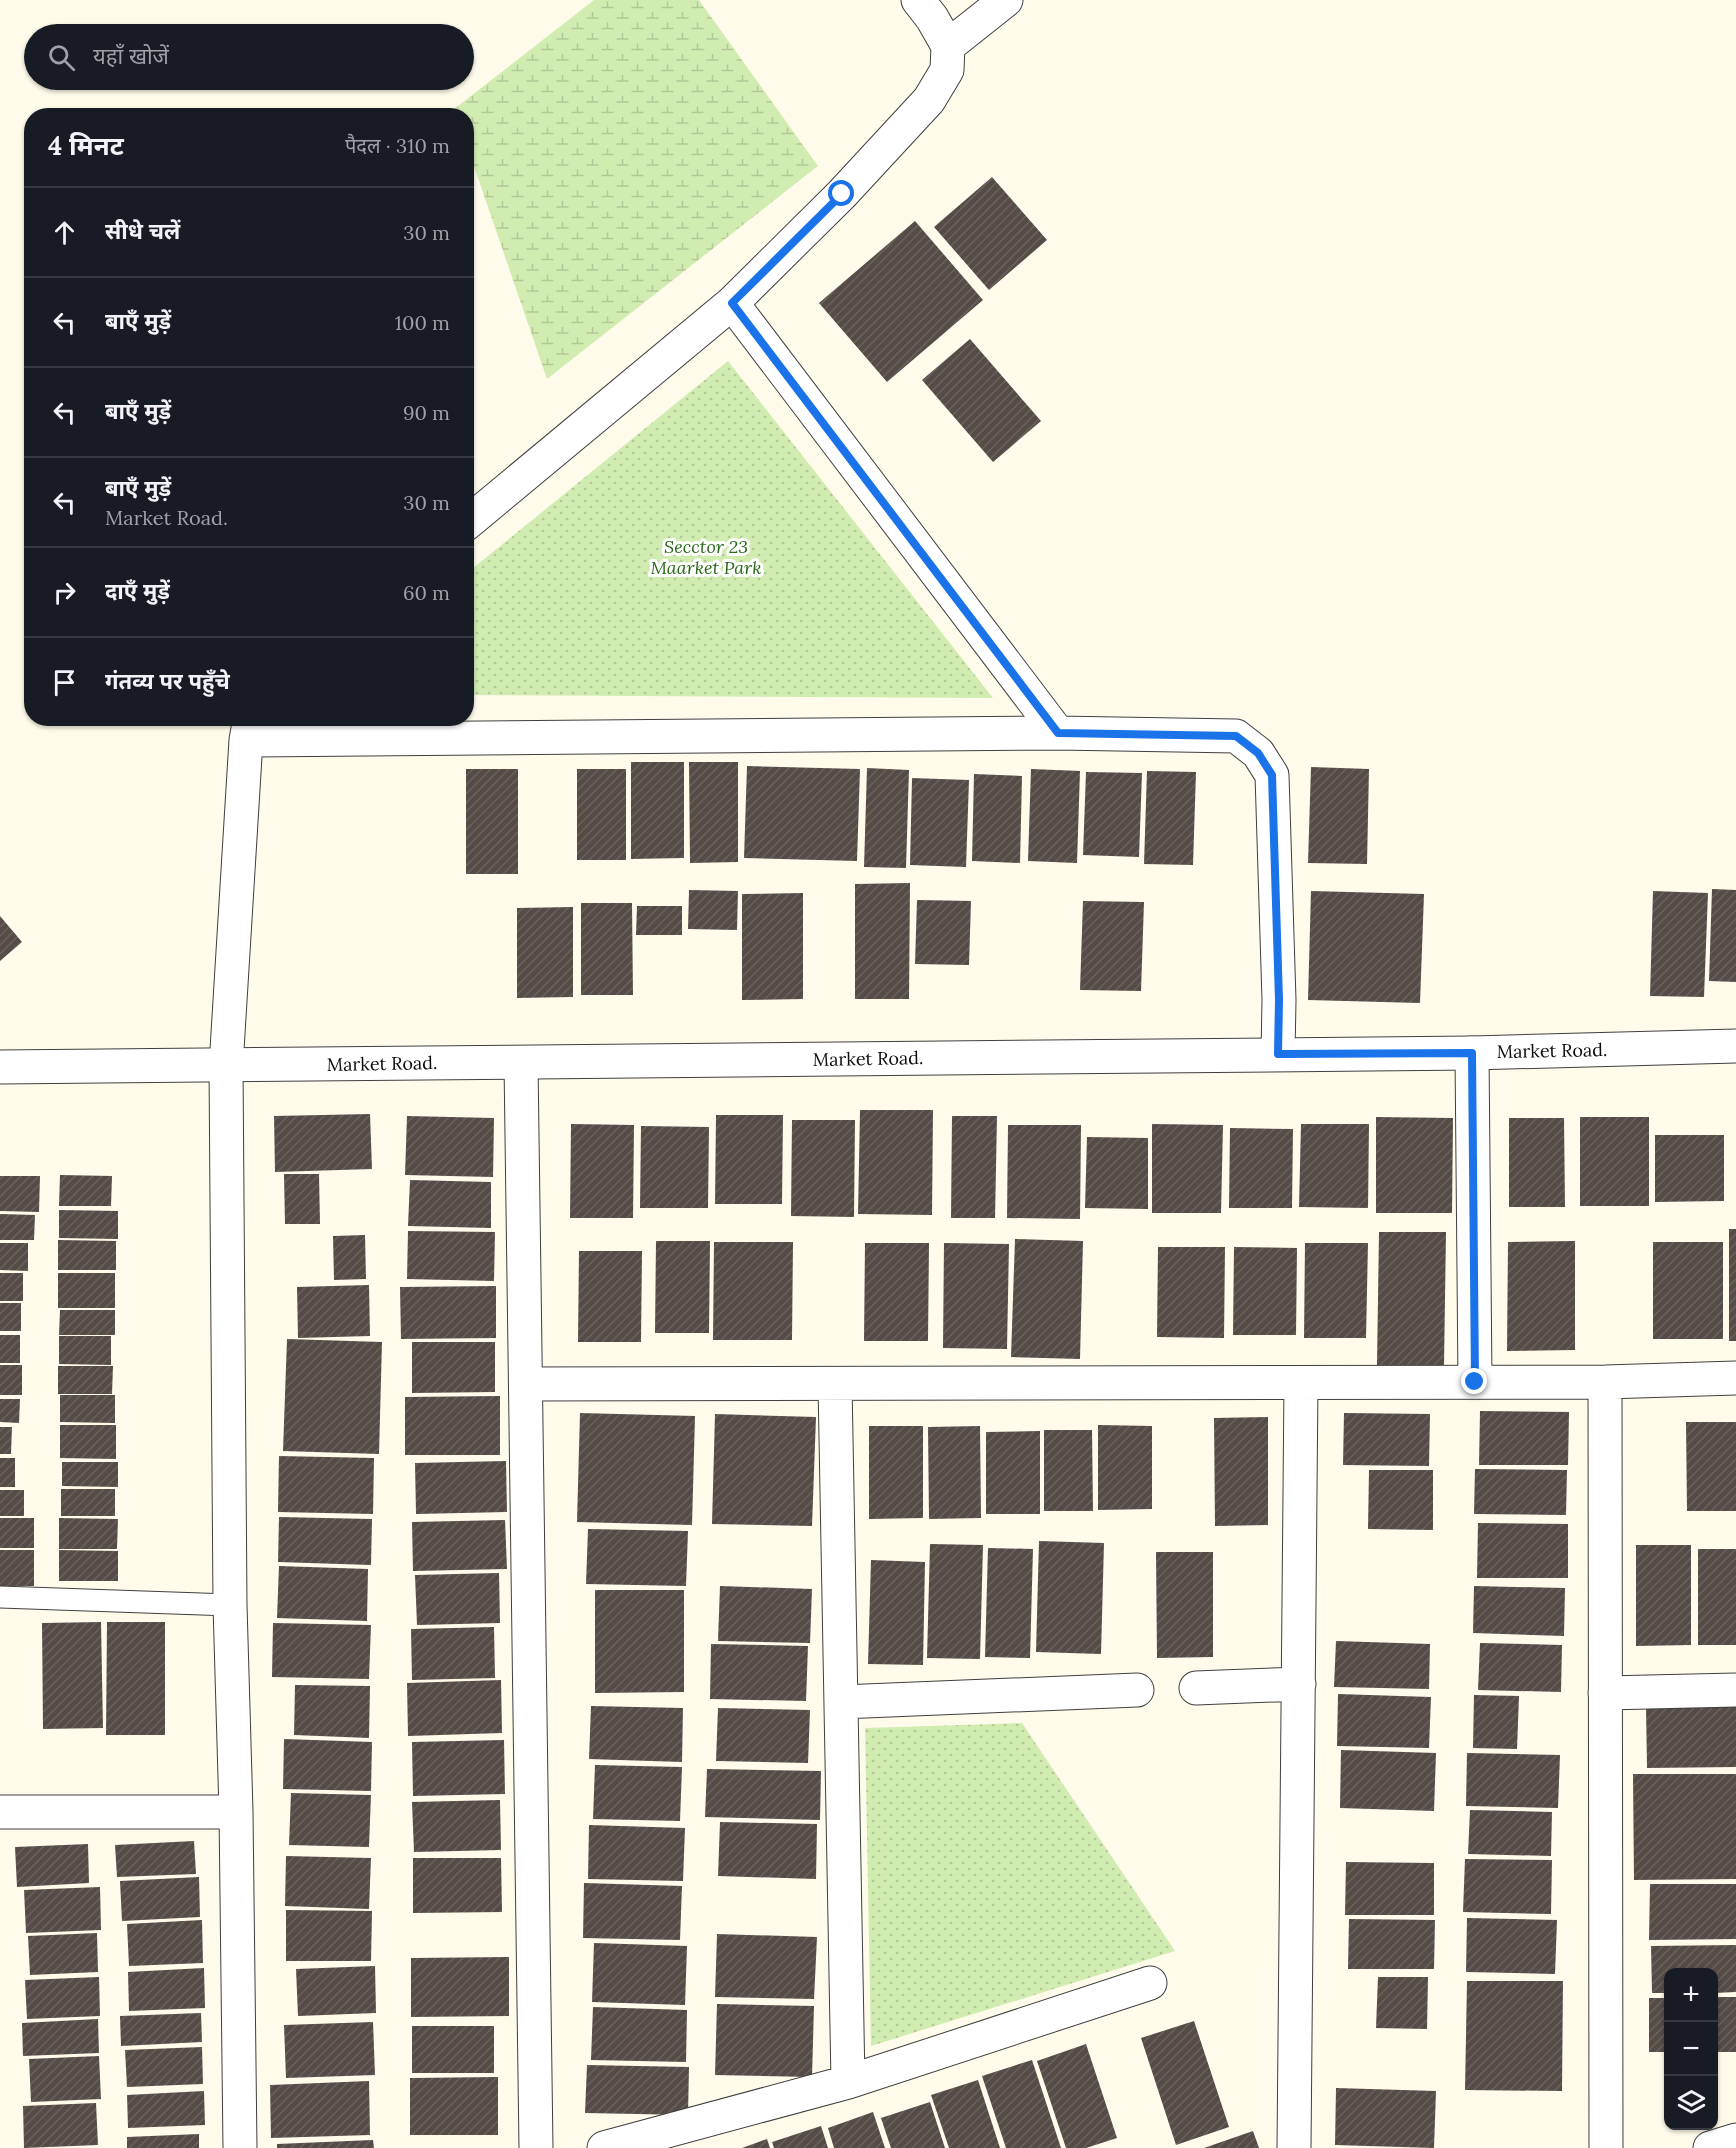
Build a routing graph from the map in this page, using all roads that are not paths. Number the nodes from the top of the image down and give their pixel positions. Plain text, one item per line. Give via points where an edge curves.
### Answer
1 (918, 0) edge
2 (1006, 0) edge
3 (948, 46) junction
4 (732, 303) junction
5 (474, 517) edge
6 (248, 729) edge
7 (1058, 733) junction
8 (1736, 1046) edge
9 (1472, 1053) junction
10 (1278, 1054) junction
11 (521, 1062) junction
12 (226, 1066) junction
13 (0, 1067) edge
14 (1736, 1378) edge
15 (1475, 1382) junction
16 (1605, 1382) junction
17 (1301, 1383) junction
18 (526, 1384) junction
19 (835, 1384) junction
20 (0, 1597) edge
21 (230, 1605) junction
22 (1299, 1684) junction
23 (1196, 1688) dead end
24 (1137, 1690) dead end
25 (1736, 1690) edge
26 (1605, 1693) junction
27 (841, 1702) junction
28 (0, 1812) edge
29 (236, 1812) junction
30 (1150, 1983) dead end
31 (848, 2082) junction
32 (1736, 2140) edge
33 (240, 2148) edge
34 (536, 2148) edge
35 (604, 2148) edge
36 (1294, 2148) edge
37 (1606, 2148) edge
38 (1710, 2148) edge

1 - 3 street
2 - 3 street
3 - 4 street via 947,69 929,100 842,194
4 - 5 street
4 - 7 street
6 - 7 street
6 - 12 street
7 - 10 street via 1236,736 1258,753 1272,775
8 - 9 street, Market Road.
9 - 10 street, Market Road.
9 - 15 street
10 - 11 street, Market Road.
11 - 12 street, Market Road.
11 - 18 street
12 - 13 street, Market Road.
12 - 21 street
14 - 16 street
15 - 16 street
15 - 17 street
16 - 26 street
17 - 19 street
17 - 22 street
18 - 19 street
18 - 34 street
19 - 27 street
20 - 21 lane
21 - 29 street
22 - 23 street
22 - 36 street
24 - 27 street
25 - 26 street
26 - 37 street
27 - 31 street
28 - 29 street
29 - 33 street
30 - 31 street
31 - 35 street
32 - 38 street

